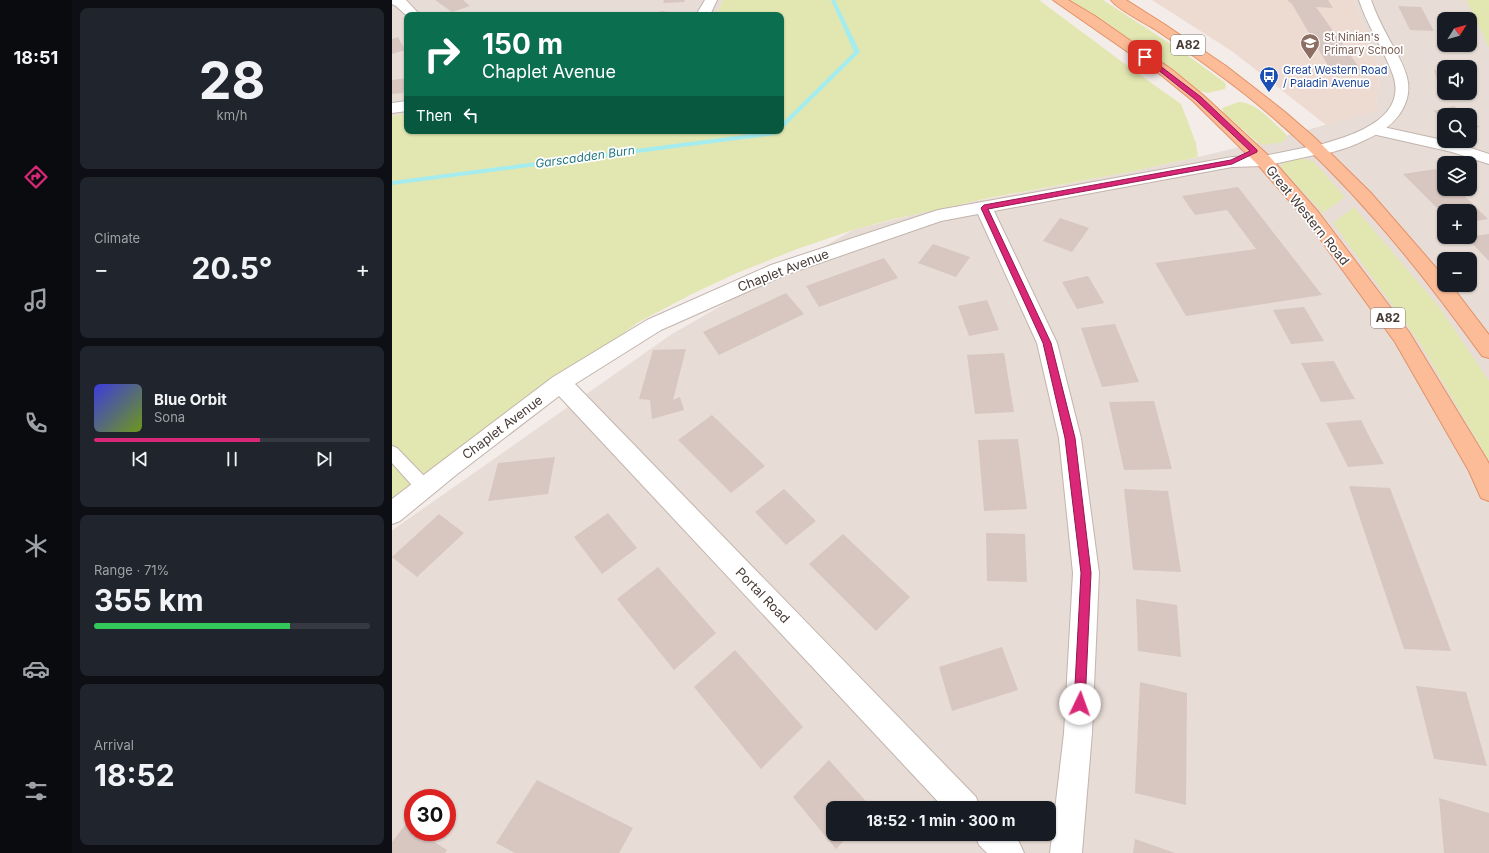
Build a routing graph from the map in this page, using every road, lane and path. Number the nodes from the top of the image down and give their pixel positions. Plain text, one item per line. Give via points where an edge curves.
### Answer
1 (392, 0) edge
2 (711, 0) edge
3 (1058, 0) edge
4 (1117, 0) edge
5 (1365, 0) edge
6 (410, 12) edge
7 (705, 12) edge
8 (404, 106) edge
9 (392, 108) edge
10 (1374, 130) junction
11 (1312, 144) junction
12 (1259, 156) junction
13 (1489, 159) edge
14 (984, 208) junction
15 (1489, 350) edge
16 (560, 383) junction
17 (392, 453) edge
18 (424, 487) junction
19 (1489, 491) edge
20 (392, 513) edge
21 (958, 801) edge
22 (997, 841) edge
23 (1008, 853) edge
24 (1066, 853) edge

1 - 6 street via 401,3
2 - 7 street
3 - 12 main road, Great Western Road / A82 via 1166,72 1198,98
4 - 11 main road, A82 via 1187,44 1224,71
5 - 10 street, Chaplet Avenue via 1401,77 1402,90 1399,102 1389,119
8 - 9 street
10 - 11 street, Chaplet Avenue via 1352,140
10 - 13 street via 1456,148
11 - 12 street, Chaplet Avenue
11 - 15 main road, A82 via 1383,217 1469,321
12 - 14 street, Chaplet Avenue
12 - 19 main road, Great Western Road / A82 via 1313,217 1402,337 1479,467
14 - 16 street, Chaplet Avenue via 938,216 778,270 654,324
14 - 24 street via 1047,343 1070,438 1086,573 1078,733
16 - 18 street, Chaplet Avenue
16 - 21 street, Portal Road
17 - 18 lane
18 - 20 street, Chaplet Avenue
22 - 23 street

